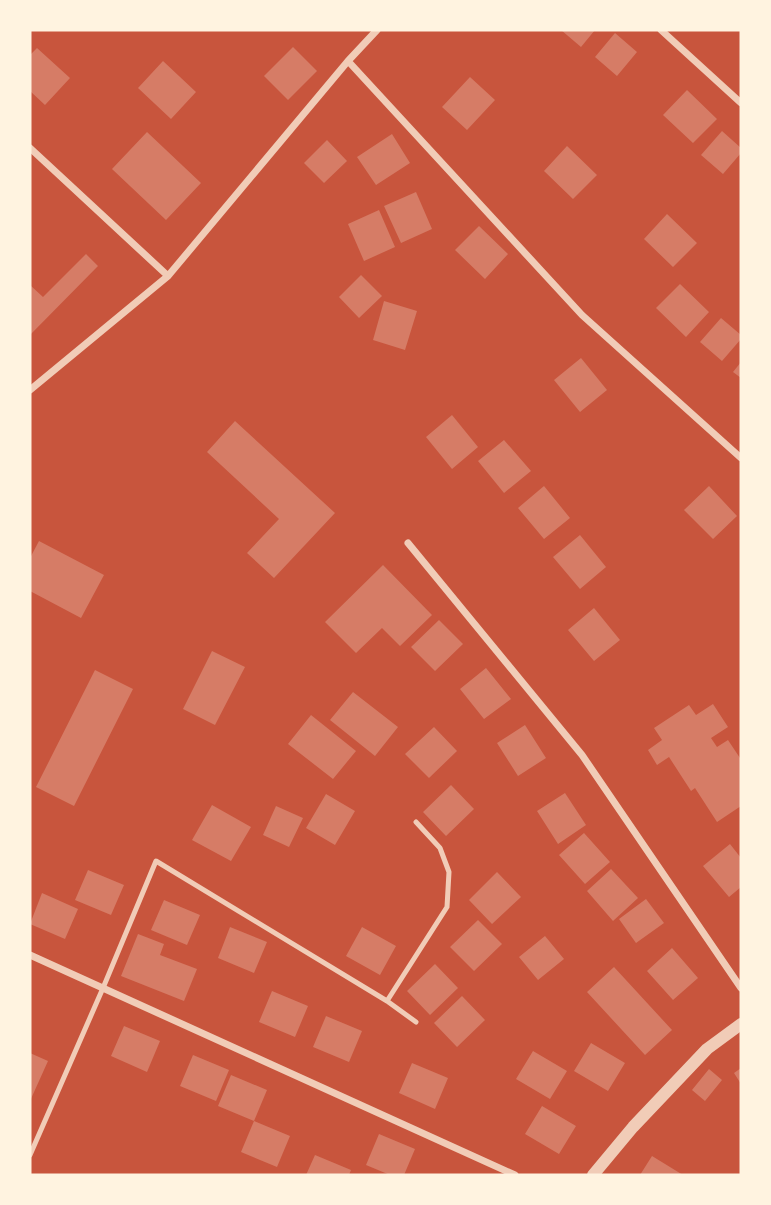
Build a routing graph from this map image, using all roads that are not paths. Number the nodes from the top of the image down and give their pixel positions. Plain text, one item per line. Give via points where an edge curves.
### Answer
1 (377, 30) edge
2 (661, 30) edge
3 (348, 61) junction
4 (741, 103) edge
5 (30, 148) edge
6 (168, 276) junction
7 (30, 390) edge
8 (741, 458) edge
9 (408, 543) dead end
10 (416, 822) dead end
11 (30, 955) edge
12 (103, 988) junction
13 (741, 988) edge
14 (387, 1001) junction
15 (416, 1022) dead end
16 (741, 1024) edge
17 (30, 1154) edge
18 (515, 1175) edge
19 (593, 1175) edge

1 - 3 street
2 - 4 street
3 - 6 street
3 - 8 street via 582,315
5 - 6 street
6 - 7 street
9 - 13 street via 582,755
10 - 14 lane via 440,848 449,872 447,907
11 - 12 street
12 - 14 lane via 156,861
12 - 17 lane
12 - 18 street
14 - 15 lane
16 - 19 street via 707,1049

